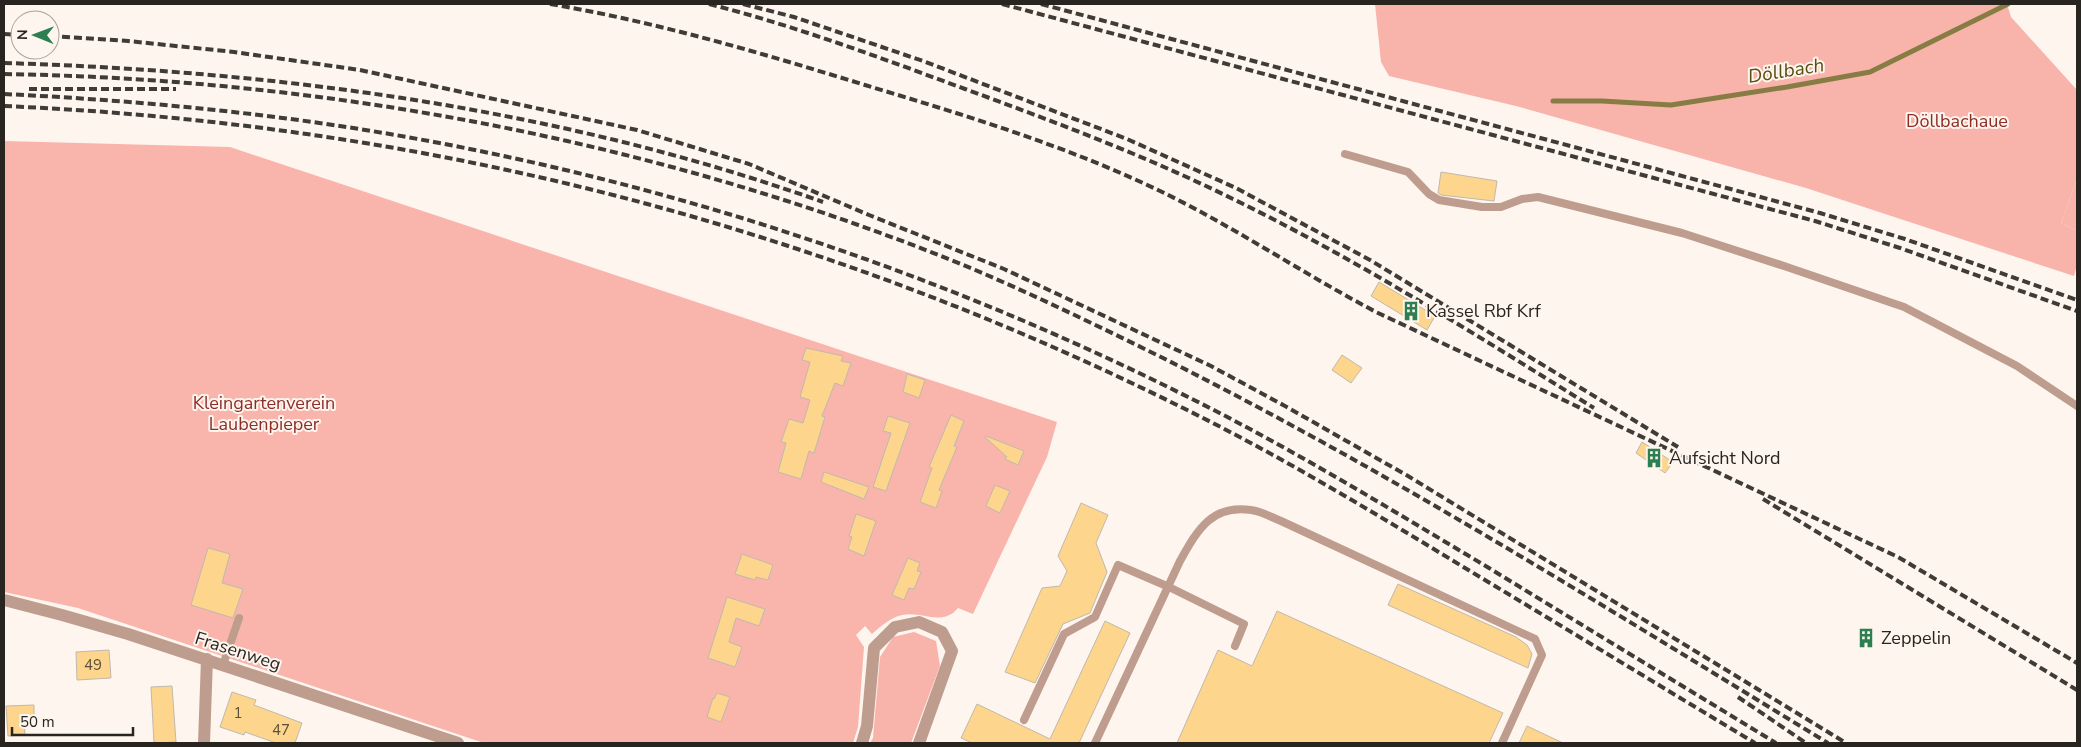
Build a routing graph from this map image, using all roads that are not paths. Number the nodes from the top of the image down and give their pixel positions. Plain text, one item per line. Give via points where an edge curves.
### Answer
1 (1346, 154) dead end
2 (2077, 406) edge
3 (1169, 587) junction
4 (4, 600) edge
5 (238, 618) dead end
6 (1235, 646) dead end
7 (207, 659) junction
8 (224, 665) junction
9 (1024, 720) dead end
10 (204, 743) edge
11 (458, 743) edge
12 (862, 743) edge
13 (919, 743) edge
14 (1095, 743) edge
15 (1502, 743) edge

1 - 2 lane via 1408,172 1439,200 1500,207 1538,197 1682,234 1818,277 1904,307 2017,366
3 - 6 lane via 1244,624
3 - 9 lane via 1118,565 1095,617 1064,634
3 - 14 lane
3 - 15 lane via 1196,532 1212,516 1234,509 1252,510 1535,639 1542,655
4 - 7 street, Frasenweg via 62,614
5 - 8 lane
7 - 8 street, Frasenweg
7 - 10 street
8 - 11 street, Frasenweg
12 - 13 street via 868,726 874,648 895,627 919,622 942,632 952,651

